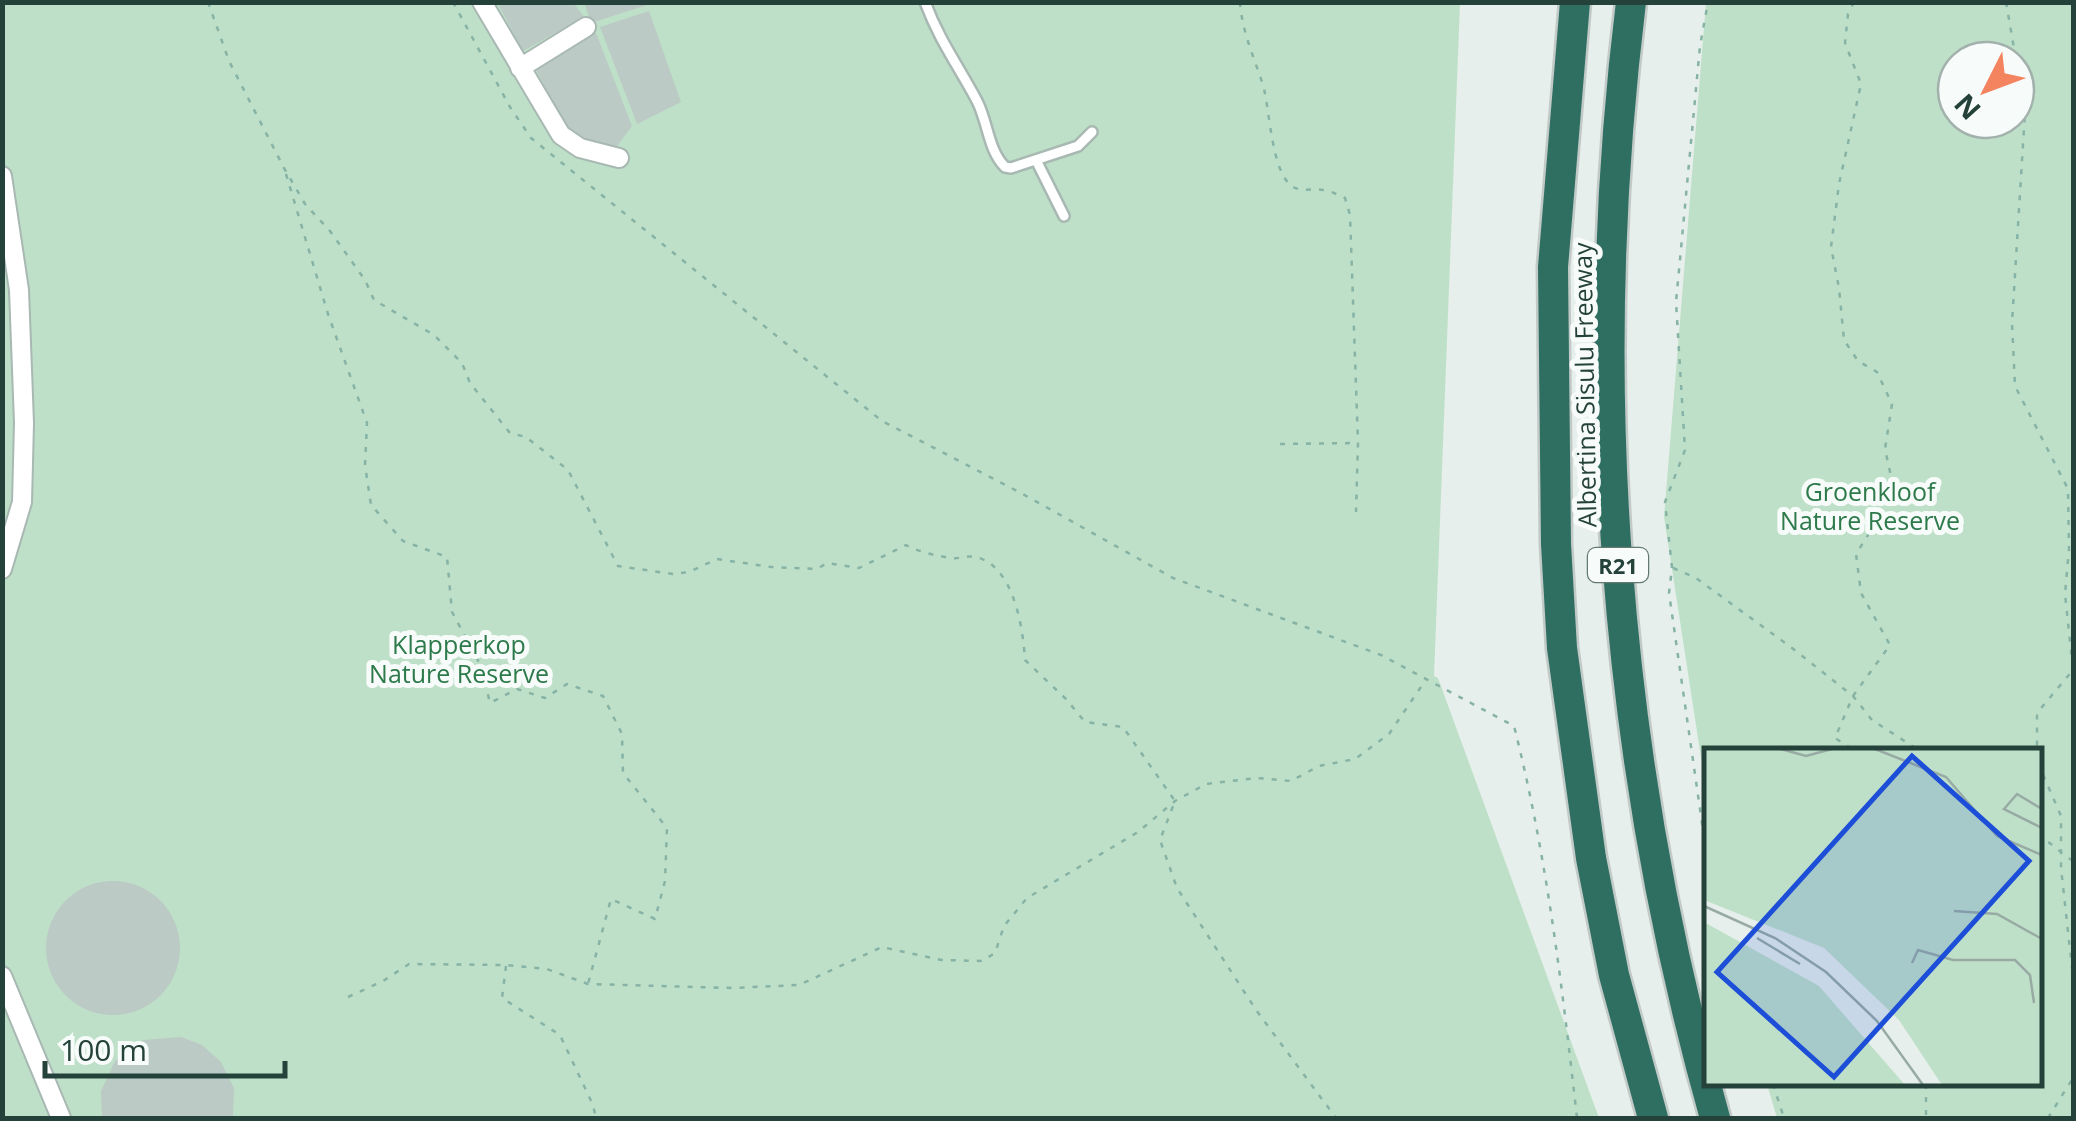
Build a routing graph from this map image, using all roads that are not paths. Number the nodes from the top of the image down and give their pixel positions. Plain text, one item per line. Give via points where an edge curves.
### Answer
1 (482, 2) edge
2 (924, 2) edge
3 (1576, 2) edge
4 (1631, 2) edge
5 (586, 26) dead end
6 (520, 68) junction
7 (1092, 132) dead end
8 (619, 158) dead end
9 (1036, 160) junction
10 (2, 176) edge
11 (1064, 216) dead end
12 (2, 569) edge
13 (2, 976) edge
14 (1704, 1078) edge
15 (1706, 1086) edge
16 (61, 1118) edge
17 (1653, 1118) edge
18 (1716, 1118) edge

1 - 6 street
2 - 9 lane via 1000,161 1011,168
3 - 17 highway, Albertina Sisulu Freeway / R21 via 1553,267 1562,648 1595,878
4 - 14 highway, Albertina Sisulu Freeway / R21 via 1611,268 1615,530 1648,816
5 - 6 street
6 - 8 street via 561,135 580,148
7 - 9 lane via 1078,146
9 - 11 lane
10 - 12 street via 19,290 24,422 22,502
13 - 16 street
15 - 18 highway, Albertina Sisulu Freeway / R21

